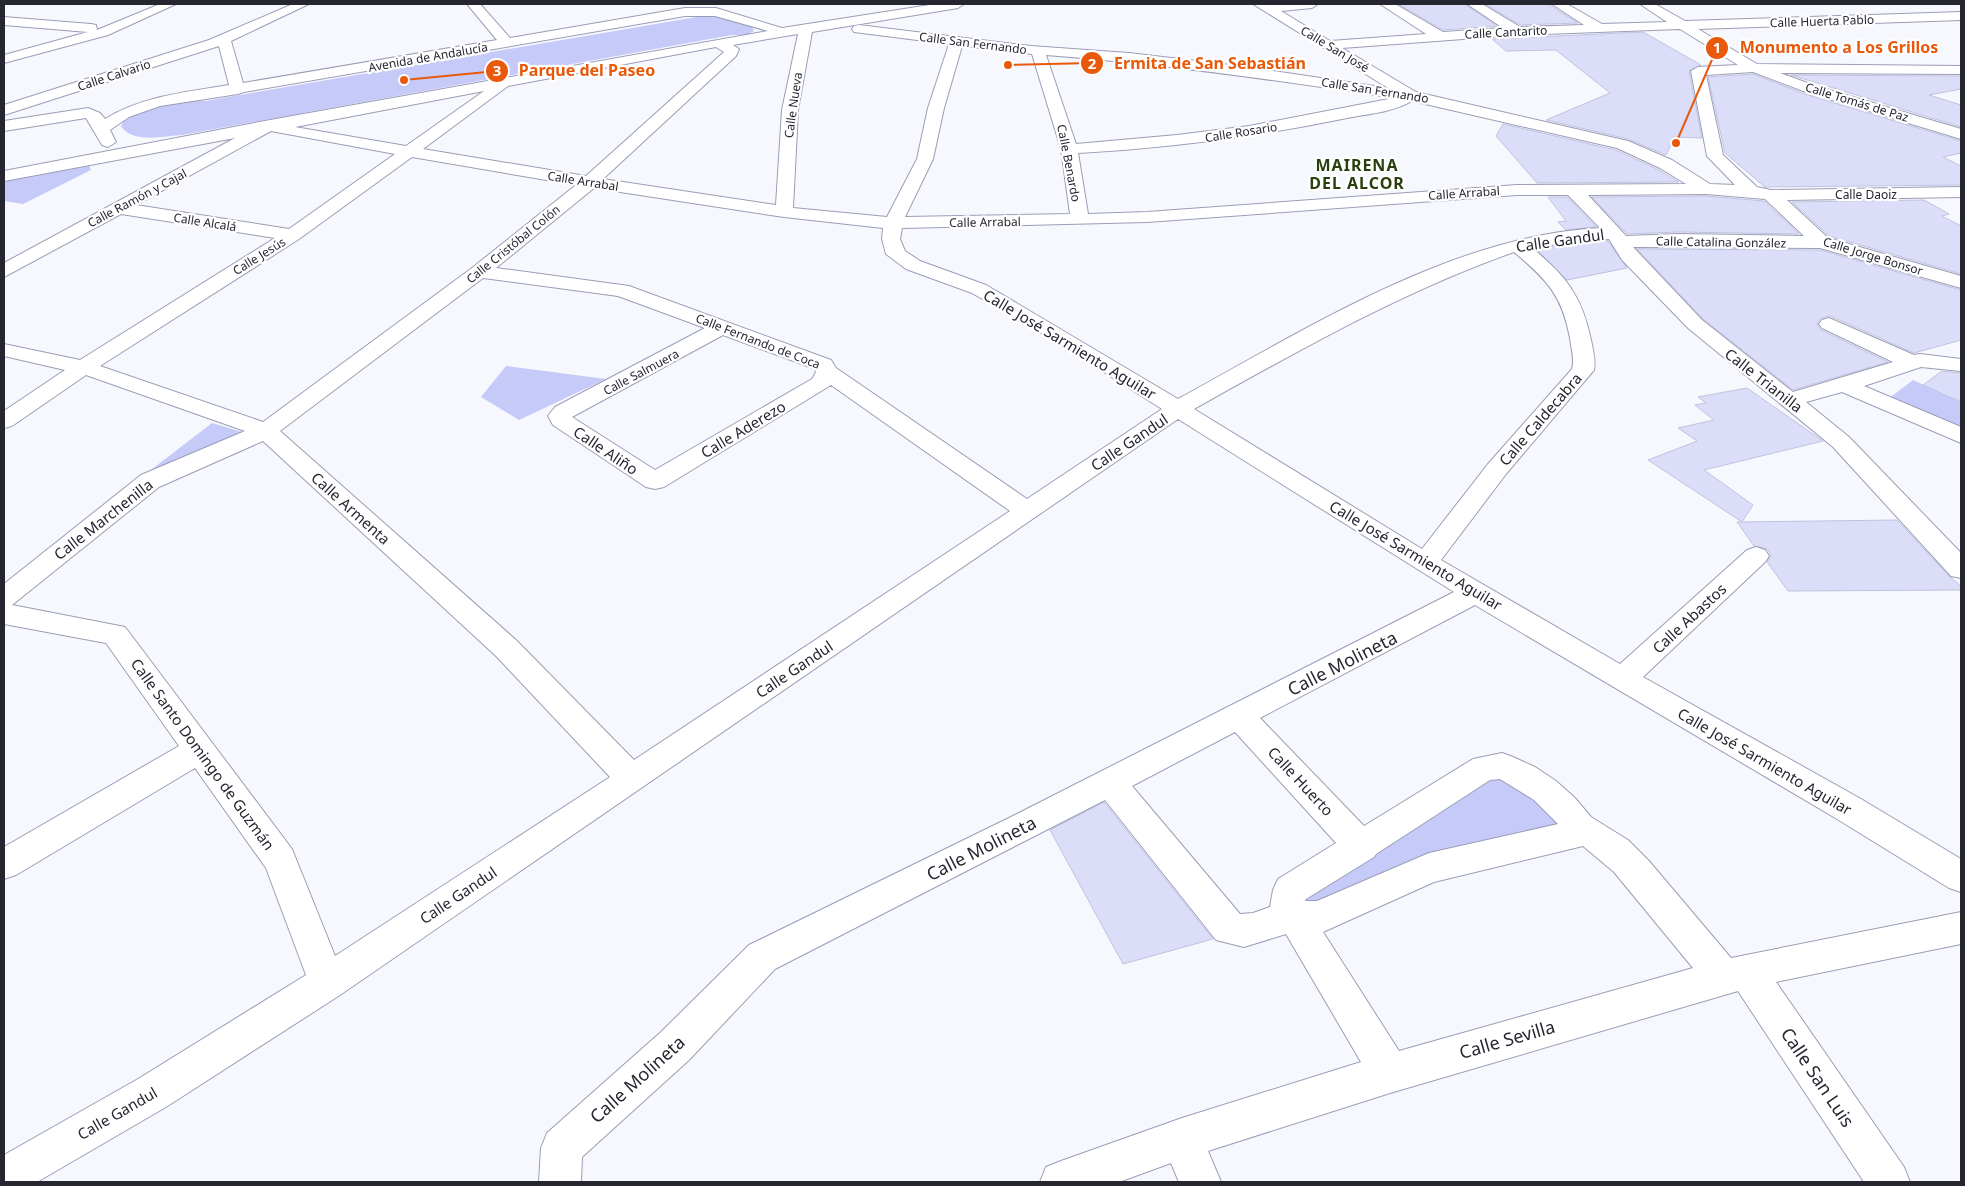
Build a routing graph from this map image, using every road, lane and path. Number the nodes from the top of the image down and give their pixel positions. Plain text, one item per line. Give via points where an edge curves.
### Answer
1 (170, 4) edge
2 (303, 4) edge
3 (473, 4) edge
4 (689, 4) edge
5 (958, 4) edge
6 (1312, 4) edge
7 (1386, 4) edge
8 (1473, 4) edge
9 (1558, 4) edge
10 (1646, 4) edge
11 (1918, 4) edge
12 (1264, 7) edge
13 (1825, 8) dead end
14 (854, 9) dead end
15 (710, 11) junction
16 (1747, 11) dead end
17 (1944, 16) junction
18 (1961, 16) edge
19 (865, 18) junction
20 (1850, 20) junction
21 (4, 22) edge
22 (1769, 23) junction
23 (827, 24) junction
24 (758, 25) junction
25 (1683, 25) junction
26 (803, 28) junction
27 (1599, 28) junction
28 (110, 30) junction
29 (1517, 31) junction
30 (1438, 36) junction
31 (746, 38) junction
32 (224, 40) junction
33 (957, 41) junction
34 (717, 43) junction
35 (507, 44) junction
36 (1329, 45) junction
37 (1038, 51) junction
38 (4, 59) edge
39 (1754, 68) junction
40 (1961, 70) edge
41 (508, 81) junction
42 (238, 90) junction
43 (1410, 95) junction
44 (4, 110) edge
45 (270, 125) junction
46 (4, 126) edge
47 (104, 132) junction
48 (1961, 134) edge
49 (207, 136) junction
50 (1069, 149) junction
51 (409, 151) junction
52 (59, 165) junction
53 (4, 176) edge
54 (590, 182) junction
55 (1961, 187) edge
56 (1572, 189) junction
57 (1706, 189) junction
58 (1751, 191) junction
59 (1940, 192) junction
60 (1961, 192) edge
61 (1771, 195) junction
62 (118, 208) junction
63 (784, 212) junction
64 (1080, 220) junction
65 (892, 224) junction
66 (292, 236) junction
67 (1618, 237) junction
68 (1821, 242) junction
69 (1517, 245) junction
70 (4, 271) edge
71 (480, 272) junction
72 (1961, 282) edge
73 (1829, 324) dead end
74 (722, 327) junction
75 (4, 350) edge
76 (1912, 362) junction
77 (1961, 365) edge
78 (84, 367) junction
79 (827, 372) junction
80 (1844, 385) junction
81 (1790, 400) junction
82 (1179, 408) junction
83 (560, 416) joint
84 (4, 421) edge
85 (266, 431) junction
86 (1961, 436) edge
87 (655, 482) joint
88 (1026, 510) junction
89 (1756, 556) dead end
90 (1425, 563) junction
91 (1961, 569) edge
92 (1476, 593) junction
93 (4, 598) edge
94 (4, 614) edge
95 (1622, 680) junction
96 (1239, 716) junction
97 (201, 750) junction
98 (632, 779) junction
99 (1109, 782) junction
100 (1579, 827) junction
101 (1362, 847) junction
102 (4, 864) edge
103 (1961, 877) edge
104 (1295, 916) junction
105 (1961, 928) edge
106 (1735, 975) junction
107 (327, 982) junction
108 (1390, 1072) junction
109 (1182, 1139) junction
110 (4, 1178) edge
111 (560, 1182) edge
112 (1061, 1182) edge
113 (1200, 1182) edge
114 (1889, 1182) edge

1 - 28 street
2 - 32 street, Calle Calvario
3 - 35 street
4 - 15 street
5 - 19 street
6 - 12 street
7 - 30 street
8 - 29 street
9 - 27 street
10 - 25 street
11 - 17 street
12 - 36 street, Calle San José
13 - 20 street
14 - 19 street
15 - 24 street, Avenida de Andalucía
15 - 35 street, Avenida de Andalucía via 685,12
16 - 22 street
17 - 18 street, Calle Huerta Pablo
17 - 20 street, Calle Huerta Pablo
19 - 23 street
20 - 22 street, Calle Huerta Pablo
21 - 28 street
22 - 25 street, Calle Huerta Pablo
23 - 26 street
23 - 33 street, Calle San Fernando
24 - 26 street, Avenida de Andalucía via 778,29
24 - 31 street via 756,33
25 - 27 street, Calle Cantarito
25 - 39 street
26 - 31 street
26 - 63 street, Calle Nueva via 790,110
27 - 29 street, Calle Cantarito
28 - 38 street
29 - 30 street, Calle Cantarito
30 - 36 street, Calle Cantarito
31 - 34 street
32 - 42 street
32 - 44 street, Calle Calvario
33 - 37 street, Calle San Fernando
33 - 65 street via 936,108 925,160
34 - 41 street
34 - 54 street, Calle Cristóbal Colón via 732,49 731,53
35 - 42 street, Avenida de Andalucía
36 - 43 street, Calle San José
37 - 43 street, Calle San Fernando via 1129,57
37 - 50 street, Calle Benardo
39 - 40 street
39 - 48 street, Calle Tomás de Paz via 1811,89
39 - 58 street via 1698,71 1715,156
41 - 45 street
41 - 51 street, Calle Jesús
42 - 47 street, Avenida de Andalucía via 151,104 124,114
43 - 50 street, Calle Rosario via 1391,104 1346,114 1241,132 1160,143
43 - 57 street, Calle San Fernando via 1622,144 1661,161
45 - 49 street
45 - 51 street, Calle Arrabal
45 - 62 street, Calle Ramón y Cajal
46 - 47 street via 90,114 95,116
47 - 49 street via 127,141 151,143
47 - 52 street via 108,144 98,152
49 - 52 street
50 - 64 street, Calle Benardo
51 - 54 street, Calle Arrabal
51 - 66 street, Calle Jesús
52 - 53 street
54 - 63 street, Calle Arrabal
54 - 71 street, Calle Cristóbal Colón
55 - 59 street
56 - 57 street, Calle Arrabal
56 - 64 street, Calle Arrabal via 1476,192
56 - 67 street, Calle Trianilla
57 - 58 street, Calle Arrabal
58 - 61 street, Calle Daoiz
59 - 60 street, Calle Daoiz
59 - 61 street, Calle Daoiz
61 - 68 street, Calle Jorge Bonsor
62 - 66 street, Calle Alcalá
62 - 70 street, Calle Ramón y Cajal
63 - 65 street, Calle Arrabal
64 - 65 street, Calle Arrabal
65 - 82 street, Calle José Sarmiento Aguilar via 893,250 905,260 979,289
66 - 78 street, Calle Jesús
67 - 68 street, Calle Catalina González
67 - 69 street, Calle Gandul via 1575,235
67 - 81 street, Calle Trianilla via 1629,256 1695,324
68 - 72 street, Calle Jorge Bonsor
69 - 82 street, Calle Gandul via 1453,267 1372,303
69 - 90 street, Calle Caldecabra via 1548,271 1567,294 1585,362 1583,370 1497,469
71 - 74 street, Calle Fernando de Coca via 622,290
71 - 85 street, Calle Cristóbal Colón
73 - 76 street
74 - 79 street, Calle Fernando de Coca via 822,365
74 - 83 street, Calle Salmuera
75 - 78 street, Calle Armenta
76 - 77 street
76 - 80 street
78 - 84 street, Calle Jesús
78 - 85 street, Calle Armenta
79 - 87 street, Calle Aderezo via 821,383
79 - 88 street, Calle Fernando de Coca
80 - 81 street
80 - 86 street
81 - 91 street, Calle Trianilla via 1866,466
82 - 88 street, Calle Gandul
82 - 90 street, Calle José Sarmiento Aguilar
83 - 87 street, Calle Aliño via 561,420
85 - 93 street, Calle Marchenilla via 150,481
85 - 98 street, Calle Armenta via 506,648
88 - 98 street, Calle Gandul
89 - 95 street, Calle Abastos
90 - 92 street, Calle José Sarmiento Aguilar
92 - 95 street, Calle José Sarmiento Aguilar
92 - 96 street, Calle Molineta
94 - 97 street, Calle Santo Domingo de Guzmán via 115,634
95 - 103 street, Calle José Sarmiento Aguilar via 1849,809
96 - 99 street, Calle Molineta
96 - 101 street, Calle Huerto
97 - 102 street
97 - 107 street, Calle Santo Domingo de Guzmán via 280,860
98 - 107 street, Calle Gandul
99 - 104 street via 1230,928 1248,931
99 - 111 street, Calle Molineta via 762,956 675,1046 562,1148
100 - 101 street via 1560,803 1520,773 1502,766 1484,768
100 - 104 street via 1573,835 1556,841 1430,868 1319,916
100 - 106 street, Calle San Luis via 1612,846
101 - 104 street via 1290,890 1287,906
104 - 108 street
105 - 106 street, Calle Sevilla
106 - 108 street, Calle Sevilla
106 - 114 street, Calle San Luis
107 - 110 street, Calle Gandul via 152,1093
108 - 109 street, Calle Sevilla
109 - 112 street, Calle Sevilla
109 - 113 street

